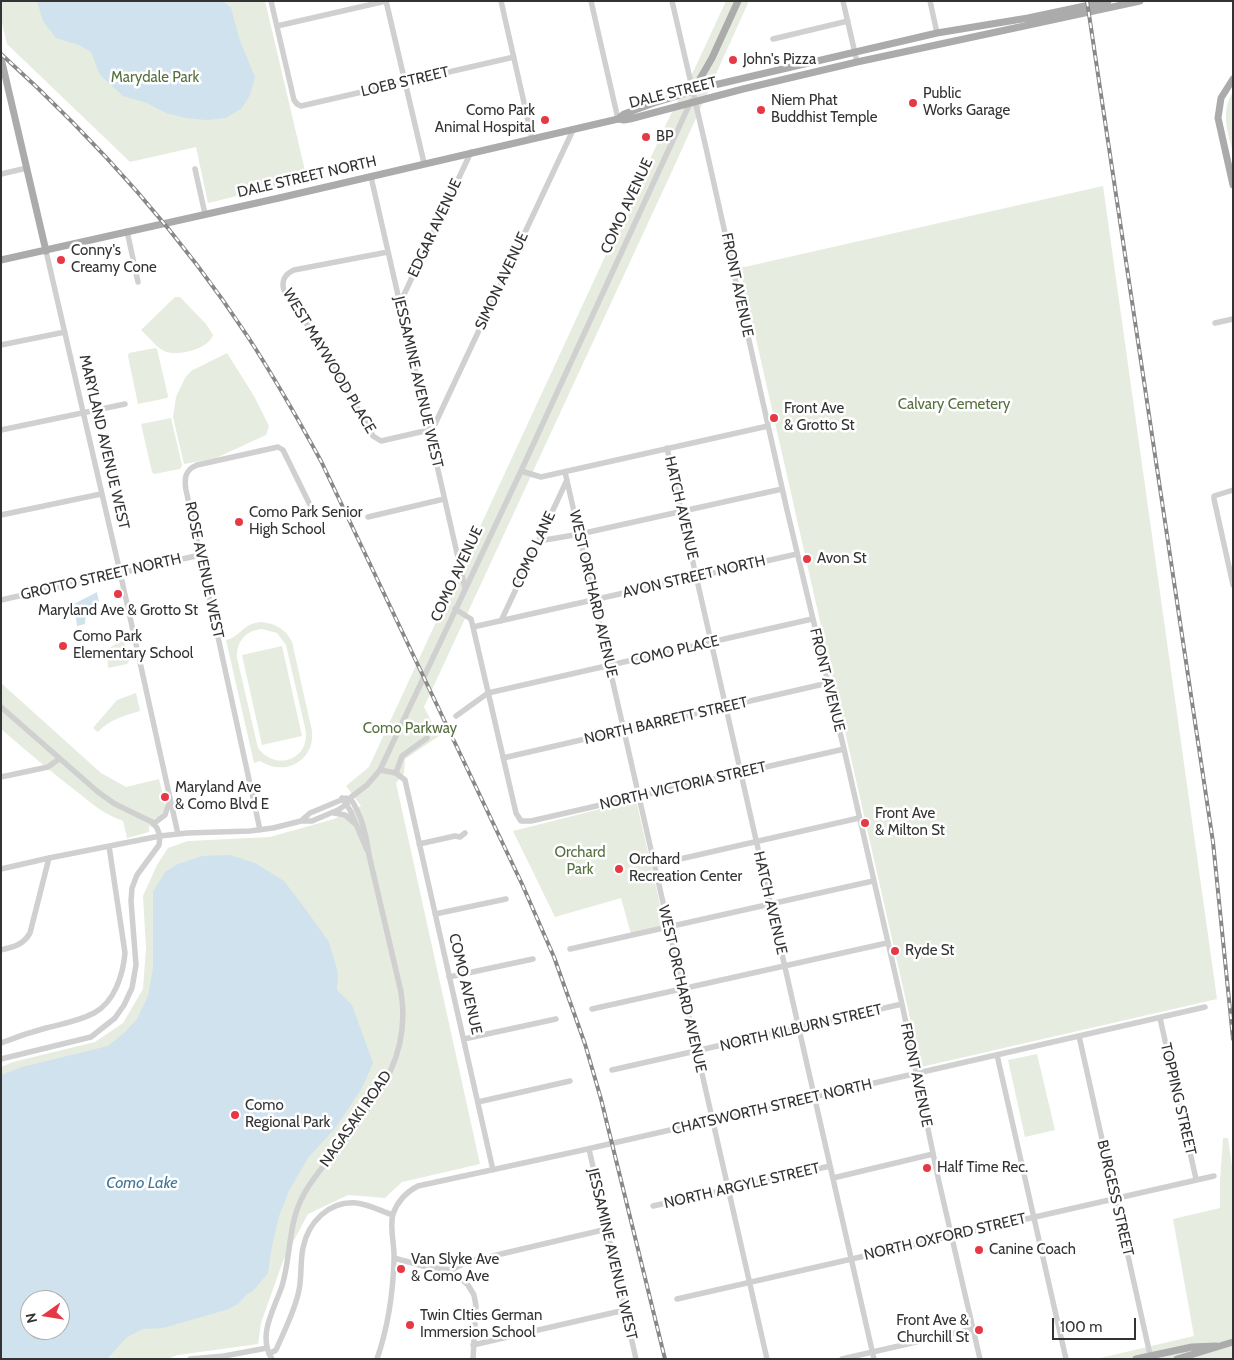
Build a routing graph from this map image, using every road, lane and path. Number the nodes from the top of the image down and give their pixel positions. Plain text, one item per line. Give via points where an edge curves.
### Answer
1 (271, 1) edge
2 (386, 1) edge
3 (501, 1) edge
4 (591, 1) edge
5 (672, 1) edge
6 (738, 1) edge
7 (844, 1) edge
8 (930, 1) edge
9 (1108, 1) edge
10 (1140, 1) edge
11 (1069, 14) junction
12 (848, 22) junction
13 (277, 26) junction
14 (937, 33) junction
15 (773, 39) dead end
16 (855, 52) junction
17 (514, 57) junction
18 (1, 58) edge
19 (857, 62) junction
20 (1233, 79) edge
21 (405, 82) junction
22 (5, 89) edge
23 (693, 91) junction
24 (693, 103) junction
25 (618, 118) junction
26 (573, 130) junction
27 (532, 138) junction
28 (471, 152) junction
29 (424, 163) junction
30 (27, 168) junction
31 (195, 169) dead end
32 (1, 174) edge
33 (371, 177) junction
34 (1233, 185) edge
35 (205, 214) junction
36 (127, 232) junction
37 (46, 251) junction
38 (388, 252) junction
39 (1, 260) edge
40 (138, 282) dead end
41 (400, 304) junction
42 (1233, 319) edge
43 (1215, 323) dead end
44 (65, 332) junction
45 (1, 345) edge
46 (125, 404) dead end
47 (83, 412) junction
48 (768, 426) junction
49 (1, 430) edge
50 (429, 430) junction
51 (667, 448) junction
52 (521, 471) junction
53 (565, 472) junction
54 (567, 480) junction
55 (782, 489) junction
56 (1233, 490) edge
57 (101, 494) junction
58 (444, 499) junction
59 (312, 508) dead end
60 (682, 511) junction
61 (1, 515) edge
62 (368, 517) dead end
63 (580, 534) junction
64 (539, 541) junction
65 (797, 554) junction
66 (200, 555) junction
67 (120, 572) junction
68 (697, 577) junction
69 (1233, 584) edge
70 (465, 588) junction
71 (1, 600) edge
72 (594, 600) junction
73 (455, 609) junction
74 (812, 619) junction
75 (501, 621) junction
76 (473, 627) junction
77 (711, 642) junction
78 (609, 666) junction
79 (828, 683) junction
80 (488, 692) junction
81 (1, 707) edge
82 (726, 708) junction
83 (456, 716) dead end
84 (624, 731) junction
85 (427, 738) dead end
86 (844, 749) junction
87 (503, 758) junction
88 (59, 759) junction
89 (380, 770) junction
90 (740, 772) junction
91 (396, 773) junction
92 (1, 777) edge
93 (638, 796) junction
94 (342, 798) junction
95 (350, 798) junction
96 (170, 799) junction
97 (347, 804) junction
98 (330, 814) junction
99 (859, 818) junction
100 (301, 821) junction
101 (153, 824) junction
102 (356, 826) junction
103 (260, 830) junction
104 (465, 833) dead end
105 (178, 834) junction
106 (160, 836) junction
107 (756, 841) junction
108 (419, 844) junction
109 (109, 846) junction
110 (369, 855) junction
111 (49, 858) junction
112 (654, 865) junction
113 (1, 869) edge
114 (873, 881) junction
115 (506, 899) dead end
116 (770, 904) junction
117 (435, 914) junction
118 (668, 927) junction
119 (887, 943) junction
120 (570, 949) dead end
121 (1, 950) edge
122 (533, 959) dead end
123 (784, 966) junction
124 (449, 977) junction
125 (683, 989) junction
126 (902, 1004) junction
127 (1205, 1007) dead end
128 (592, 1009) dead end
129 (1160, 1018) junction
130 (556, 1019) dead end
131 (799, 1028) junction
132 (1079, 1036) junction
133 (464, 1039) junction
134 (1, 1043) edge
135 (697, 1052) junction
136 (998, 1055) junction
137 (1, 1059) edge
138 (612, 1070) dead end
139 (916, 1074) junction
140 (570, 1081) dead end
141 (814, 1097) junction
142 (478, 1102) junction
143 (712, 1120) junction
144 (589, 1149) junction
145 (933, 1154) junction
146 (830, 1166) junction
147 (493, 1170) junction
148 (1214, 1176) dead end
149 (833, 1178) junction
150 (1196, 1179) junction
151 (728, 1189) junction
152 (1116, 1199) junction
153 (653, 1206) dead end
154 (393, 1215) junction
155 (1034, 1217) junction
156 (607, 1229) junction
157 (952, 1235) junction
158 (394, 1258) junction
159 (851, 1259) junction
160 (451, 1270) junction
161 (749, 1282) junction
162 (677, 1299) dead end
163 (625, 1310) junction
164 (973, 1329) junction
165 (1233, 1342) edge
166 (473, 1345) junction
167 (1216, 1346) junction
168 (872, 1352) junction
169 (269, 1354) edge
170 (1151, 1357) edge
171 (190, 1359) edge
172 (377, 1359) edge
173 (473, 1359) edge
174 (636, 1359) edge
175 (767, 1359) edge
176 (842, 1359) edge
177 (874, 1359) edge
178 (980, 1359) edge
179 (1066, 1359) edge
180 (1136, 1359) edge
181 (1177, 1359) edge

1 - 13 street
2 - 13 street
2 - 21 street
3 - 17 street
4 - 25 street
5 - 23 street
6 - 23 main road, COMO AVENUE
7 - 12 street
8 - 14 street
9 - 11 main road, DALE STREET
10 - 11 main road, DALE STREET
11 - 14 main road, DALE STREET
11 - 19 main road, DALE STREET
12 - 15 street
12 - 16 street
13 - 21 street, LOEB STREET via 294,100 301,106
14 - 16 main road, DALE STREET
16 - 19 street
16 - 23 main road, DALE STREET
17 - 21 street, LOEB STREET
17 - 27 street
18 - 22 main road, MARYLAND AVENUE WEST
19 - 24 main road, DALE STREET
20 - 34 main road via 1224,90 1218,118
21 - 29 street
22 - 30 main road, MARYLAND AVENUE WEST
23 - 24 street, COMO AVENUE
23 - 25 main road, DALE STREET
24 - 25 main road, DALE STREET via 624,120
24 - 48 street, FRONT AVENUE
24 - 52 street, COMO AVENUE via 598,300
25 - 26 main road, DALE STREET NORTH
26 - 27 main road, DALE STREET NORTH
26 - 50 street, SIMON AVENUE via 435,424
27 - 28 main road, DALE STREET NORTH
28 - 29 main road, DALE STREET NORTH
28 - 41 street, EDGAR AVENUE
29 - 33 main road, DALE STREET NORTH
30 - 32 street
30 - 37 main road, MARYLAND AVENUE WEST
31 - 35 street
33 - 35 main road, DALE STREET NORTH
33 - 38 street, JESSAMINE AVENUE WEST
35 - 36 main road, DALE STREET NORTH
36 - 37 main road, DALE STREET NORTH
36 - 40 street
37 - 39 main road, DALE STREET NORTH
37 - 44 street, MARYLAND AVENUE WEST
38 - 41 street, JESSAMINE AVENUE WEST
38 - 50 street, WEST MAYWOOD PLACE via 292,270 284,279 283,287 331,360 374,438 381,441
41 - 50 street, JESSAMINE AVENUE WEST
42 - 43 street
44 - 45 street
44 - 47 street, MARYLAND AVENUE WEST
46 - 47 street
47 - 49 street
47 - 57 street, MARYLAND AVENUE WEST
48 - 51 street
48 - 55 street, FRONT AVENUE
50 - 58 street, JESSAMINE AVENUE WEST
51 - 53 street
51 - 60 street, HATCH AVENUE
52 - 53 street via 540,477
52 - 70 street, COMO AVENUE
53 - 54 street, WEST ORCHARD AVENUE
54 - 63 street, WEST ORCHARD AVENUE
54 - 64 street, COMO LANE
55 - 60 street
55 - 65 street, FRONT AVENUE
56 - 69 street via 1214,496
57 - 61 street
57 - 67 street, MARYLAND AVENUE WEST
58 - 62 street
58 - 70 street, JESSAMINE AVENUE WEST
59 - 66 street, ROSE AVENUE WEST via 284,450 278,447 191,468 185,478 186,490
60 - 63 street
60 - 68 street, HATCH AVENUE
63 - 64 street
63 - 72 street, WEST ORCHARD AVENUE
64 - 75 street, COMO LANE
65 - 68 street, AVON STREET NORTH
65 - 74 street, FRONT AVENUE
66 - 67 street, GROTTO STREET NORTH
66 - 103 street, ROSE AVENUE WEST
67 - 71 street, GROTTO STREET NORTH
67 - 96 street, MARYLAND AVENUE WEST
68 - 72 street, AVON STREET NORTH
68 - 77 street, HATCH AVENUE
70 - 73 street, COMO AVENUE
72 - 75 street, AVON STREET NORTH
72 - 78 street, WEST ORCHARD AVENUE
73 - 76 street via 471,619
73 - 89 street, COMO AVENUE
74 - 77 street, COMO PLACE
74 - 79 street, FRONT AVENUE
75 - 76 street, AVON STREET NORTH
76 - 80 street
77 - 78 street, COMO PLACE
77 - 82 street, HATCH AVENUE
78 - 80 street, COMO PLACE
78 - 84 street, WEST ORCHARD AVENUE
79 - 82 street, NORTH BARRETT STREET
79 - 86 street, FRONT AVENUE
80 - 83 street, COMO PLACE
80 - 87 street
81 - 88 street
82 - 84 street, NORTH BARRETT STREET
82 - 90 street, HATCH AVENUE
84 - 87 street, NORTH BARRETT STREET
84 - 93 street, WEST ORCHARD AVENUE
85 - 91 street via 402,756
86 - 90 street, NORTH VICTORIA STREET
86 - 99 street, FRONT AVENUE
87 - 93 street, NORTH VICTORIA STREET via 516,813 521,821
88 - 92 street via 48,767
88 - 101 street via 115,804
89 - 91 street
89 - 95 street, COMO AVENUE
90 - 93 street, NORTH VICTORIA STREET
90 - 107 street, HATCH AVENUE
91 - 108 street, COMO AVENUE via 405,780
93 - 112 street, WEST ORCHARD AVENUE
94 - 95 street
94 - 97 street
94 - 100 street via 310,813
95 - 97 street
95 - 110 street via 361,817
96 - 101 street via 165,815
96 - 105 street, MARYLAND AVENUE WEST
97 - 98 street
97 - 102 street
98 - 100 street via 312,821
98 - 102 street via 345,815
99 - 107 street
99 - 114 street, FRONT AVENUE
100 - 103 street
101 - 106 street
102 - 110 street
103 - 105 street
104 - 108 street via 460,837
105 - 106 street
106 - 109 street
106 - 137 street via 159,845 137,875 132,888 135,974 129,997 115,1018 91,1037
107 - 112 street
107 - 116 street, HATCH AVENUE
108 - 117 street, COMO AVENUE
109 - 111 street
109 - 134 street via 124,953 124,969 118,985 96,1012
110 - 169 street, NAGASAKI ROAD via 402,1001 400,1046 382,1088 310,1184 299,1204 285,1274 266,1328
111 - 113 street
111 - 121 street via 30,933 24,942
112 - 118 street, WEST ORCHARD AVENUE
114 - 116 street
114 - 119 street, FRONT AVENUE
115 - 117 street
116 - 118 street
116 - 123 street, HATCH AVENUE
117 - 124 street, COMO AVENUE
118 - 120 street
118 - 125 street, WEST ORCHARD AVENUE
119 - 123 street
119 - 126 street, FRONT AVENUE
122 - 124 street
123 - 125 street
123 - 131 street, HATCH AVENUE
124 - 133 street, COMO AVENUE
125 - 128 street
125 - 135 street, WEST ORCHARD AVENUE
126 - 131 street, NORTH KILBURN STREET
126 - 139 street, FRONT AVENUE
127 - 129 street, CHATSWORTH STREET NORTH
129 - 132 street, CHATSWORTH STREET NORTH
129 - 150 street, TOPPING STREET
130 - 133 street
131 - 135 street, NORTH KILBURN STREET
131 - 141 street, HATCH AVENUE
132 - 136 street, CHATSWORTH STREET NORTH
132 - 152 street, BURGESS STREET
133 - 142 street, COMO AVENUE
135 - 138 street, NORTH KILBURN STREET
135 - 143 street, WEST ORCHARD AVENUE
136 - 139 street, CHATSWORTH STREET NORTH
136 - 155 street
139 - 141 street, CHATSWORTH STREET NORTH
139 - 145 street, FRONT AVENUE
140 - 142 street
141 - 143 street, CHATSWORTH STREET NORTH
141 - 146 street, HATCH AVENUE
142 - 147 street, COMO AVENUE
143 - 144 street, CHATSWORTH STREET NORTH
143 - 151 street, WEST ORCHARD AVENUE
144 - 147 street, CHATSWORTH STREET NORTH
144 - 156 street, JESSAMINE AVENUE WEST
145 - 149 street, NORTH ARGYLE STREET
145 - 157 street, FRONT AVENUE
146 - 149 street, HATCH AVENUE
146 - 151 street, NORTH ARGYLE STREET
147 - 154 street, CHATSWORTH STREET NORTH via 418,1186 403,1196
148 - 150 street, NORTH OXFORD STREET
149 - 159 street, HATCH AVENUE
150 - 152 street, NORTH OXFORD STREET
151 - 153 street, NORTH ARGYLE STREET
151 - 161 street, WEST ORCHARD AVENUE
152 - 155 street, NORTH OXFORD STREET
152 - 170 street, BURGESS STREET
154 - 158 street
154 - 169 street via 352,1203 330,1209 312,1223 302,1250 294,1309 276,1350
155 - 157 street, NORTH OXFORD STREET
155 - 179 street
156 - 160 street via 467,1262
156 - 163 street, JESSAMINE AVENUE WEST
157 - 159 street, NORTH OXFORD STREET
157 - 164 street, FRONT AVENUE
158 - 160 street
158 - 172 street via 386,1327
159 - 161 street, NORTH OXFORD STREET
159 - 168 street, HATCH AVENUE
160 - 166 street via 474,1295 477,1314
161 - 162 street, NORTH OXFORD STREET
161 - 175 street, WEST ORCHARD AVENUE
163 - 166 street
163 - 174 street, JESSAMINE AVENUE WEST
164 - 168 street
164 - 178 street, FRONT AVENUE
165 - 167 main road
166 - 173 street
167 - 170 main road via 1192,1347
167 - 181 main road
168 - 176 street
168 - 177 street, HATCH AVENUE
169 - 171 street
170 - 180 main road

